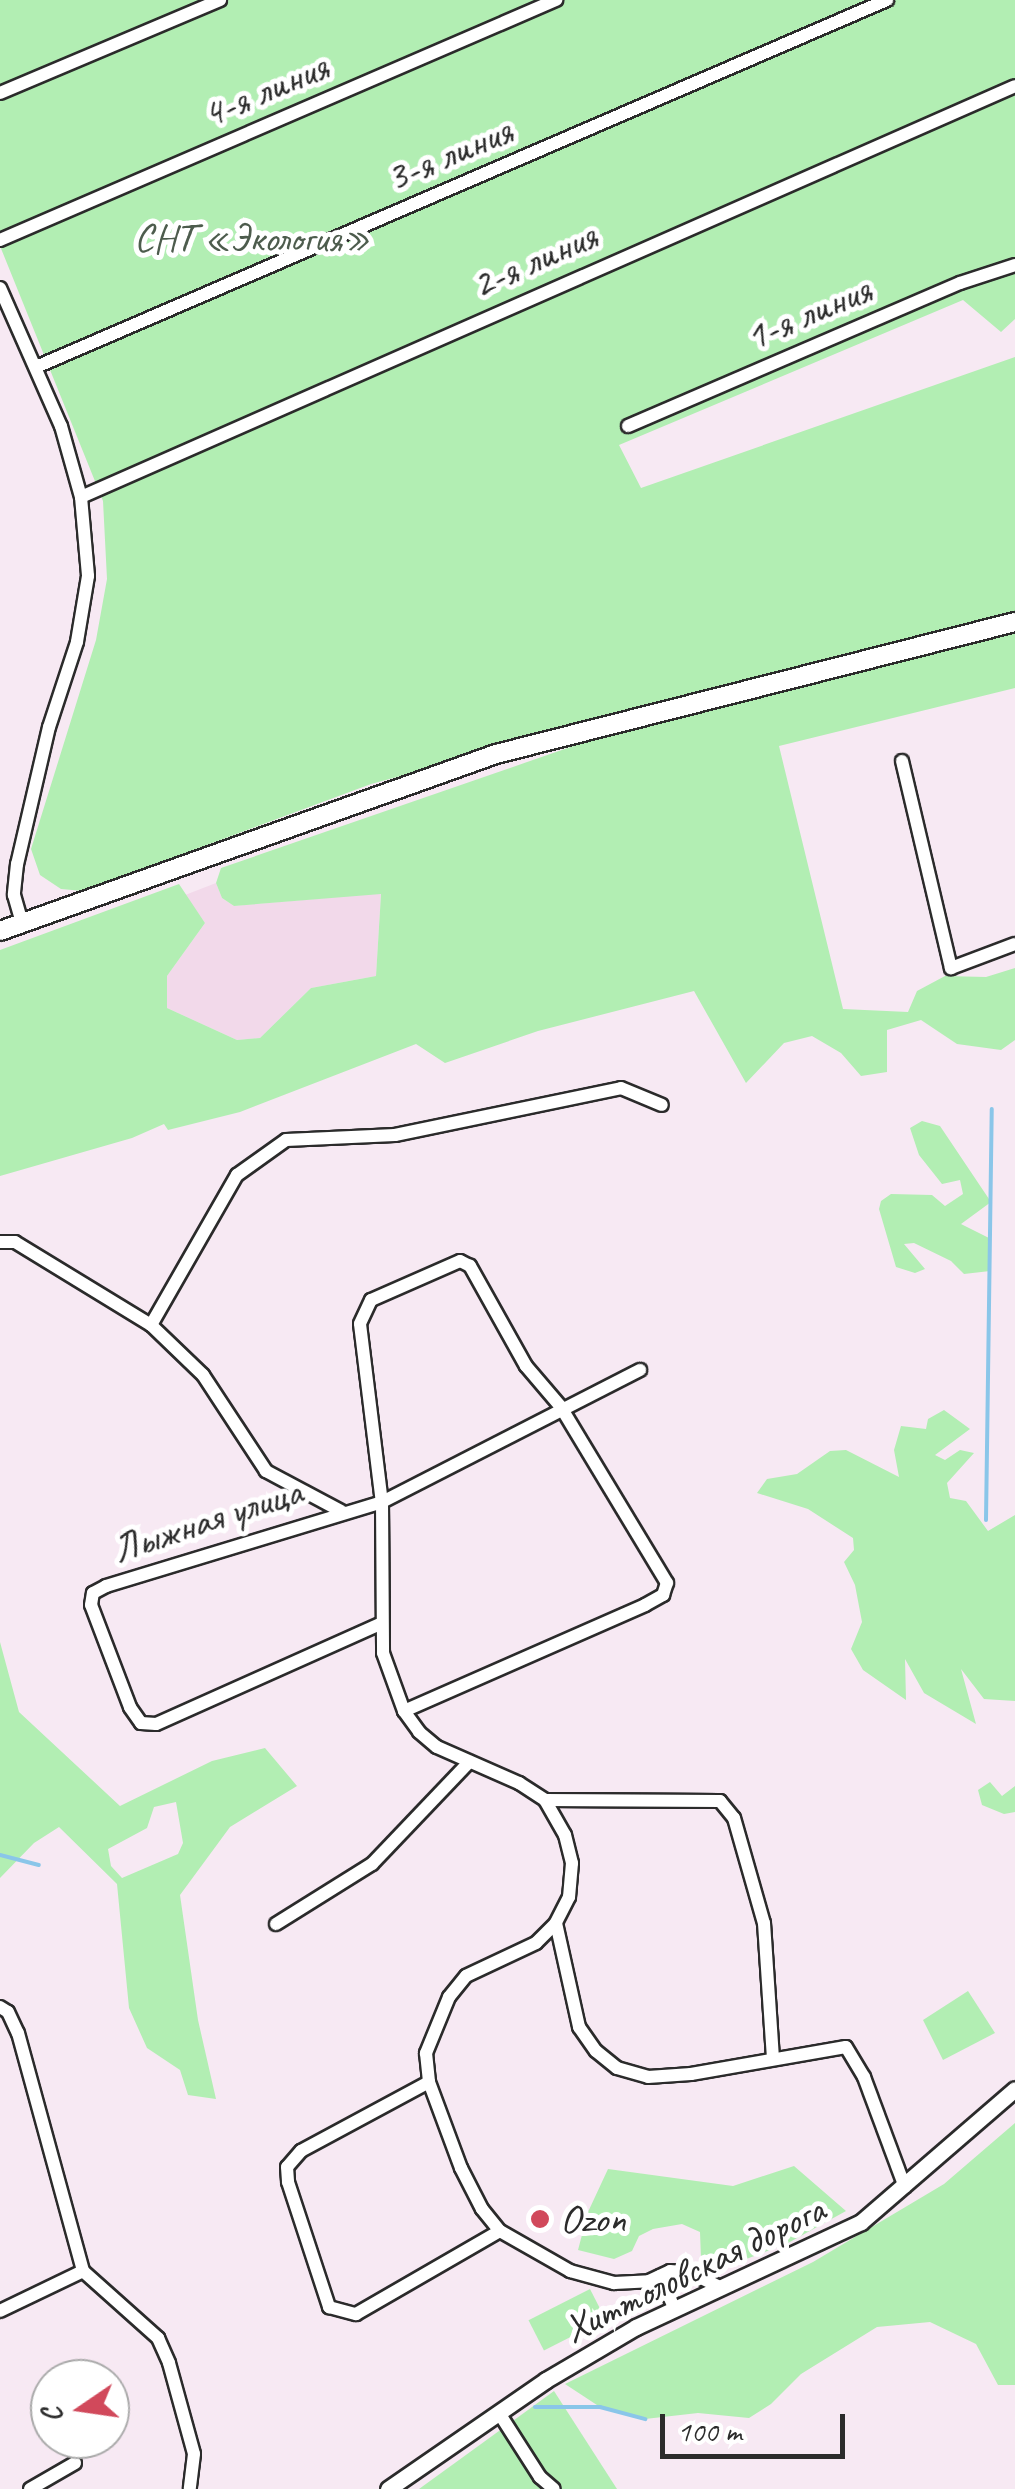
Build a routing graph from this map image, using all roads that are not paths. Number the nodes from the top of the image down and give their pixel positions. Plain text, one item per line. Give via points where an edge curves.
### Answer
1 (220, 0) edge
2 (556, 0) edge
3 (887, 0) edge
4 (1015, 86) edge
5 (0, 93) edge
6 (0, 240) edge
7 (1015, 265) edge
8 (0, 288) edge
9 (36, 367) junction
10 (628, 426) dead end
11 (82, 497) junction
12 (1015, 622) edge
13 (902, 761) dead end
14 (22, 922) junction
15 (0, 931) edge
16 (1015, 944) edge
17 (662, 1105) dead end
18 (0, 1242) edge
19 (152, 1325) junction
20 (640, 1370) dead end
21 (561, 1407) junction
22 (382, 1502) junction
23 (341, 1511) junction
24 (380, 1624) junction
25 (404, 1711) junction
26 (469, 1762) junction
27 (544, 1800) junction
28 (556, 1922) junction
29 (276, 1924) dead end
30 (0, 2006) edge
31 (772, 2058) junction
32 (429, 2082) junction
33 (1015, 2089) edge
34 (905, 2187) junction
35 (500, 2230) junction
36 (83, 2271) junction
37 (660, 2276) junction
38 (722, 2288) junction
39 (675, 2309) junction
40 (0, 2310) edge
41 (499, 2413) junction
42 (75, 2462) dead end
43 (541, 2483) edge
44 (30, 2489) edge
45 (190, 2489) edge
46 (388, 2489) edge
47 (554, 2489) edge

1 - 5 street
2 - 6 street, 4-я линия
3 - 9 street, 3-я линия
4 - 11 street, 2-я линия
7 - 10 street, 1-я линия via 960,282
8 - 9 street
9 - 11 street
11 - 14 street via 88,576 77,642 49,726 17,864 14,894
12 - 14 main road via 496,754
13 - 16 street via 951,968
14 - 15 main road
17 - 19 street via 622,1088 395,1135 286,1140 237,1174
18 - 19 street via 14,1242
19 - 23 street via 203,1375 266,1471
20 - 21 street, Лыжная улица
21 - 22 street, Лыжная улица
21 - 22 street via 505,1336 470,1266 460,1260 371,1300 360,1324
21 - 25 street via 667,1583 663,1595
22 - 23 street, Лыжная улица
22 - 24 street
23 - 24 street, Лыжная улица via 93,1593 106,1652 130,1707 141,1722 156,1724
24 - 25 street via 382,1654
25 - 26 street via 437,1747
26 - 27 street
26 - 29 street via 372,1864
27 - 28 street via 565,1834 572,1863 569,1897
27 - 31 street via 720,1802 734,1818 764,1923
28 - 31 street via 579,2026 617,2068 648,2077
28 - 32 street via 536,1943 466,1976 449,1997 426,2053
30 - 36 street via 18,2033
31 - 34 street via 837,2047 853,2052
32 - 35 street via 461,2168
32 - 35 street via 301,2151 288,2167 329,2307 356,2314
33 - 34 street, Хиттоловская дорога
34 - 38 street, Хиттоловская дорога via 861,2222
35 - 37 street via 570,2271 628,2284
36 - 40 street
36 - 45 street via 158,2338 194,2454
37 - 38 street via 691,2273
37 - 39 street
38 - 39 street, Хиттоловская дорога
39 - 41 street, Хиттоловская дорога
41 - 43 street
41 - 46 street, Хиттоловская дорога
42 - 44 street
43 - 47 street

